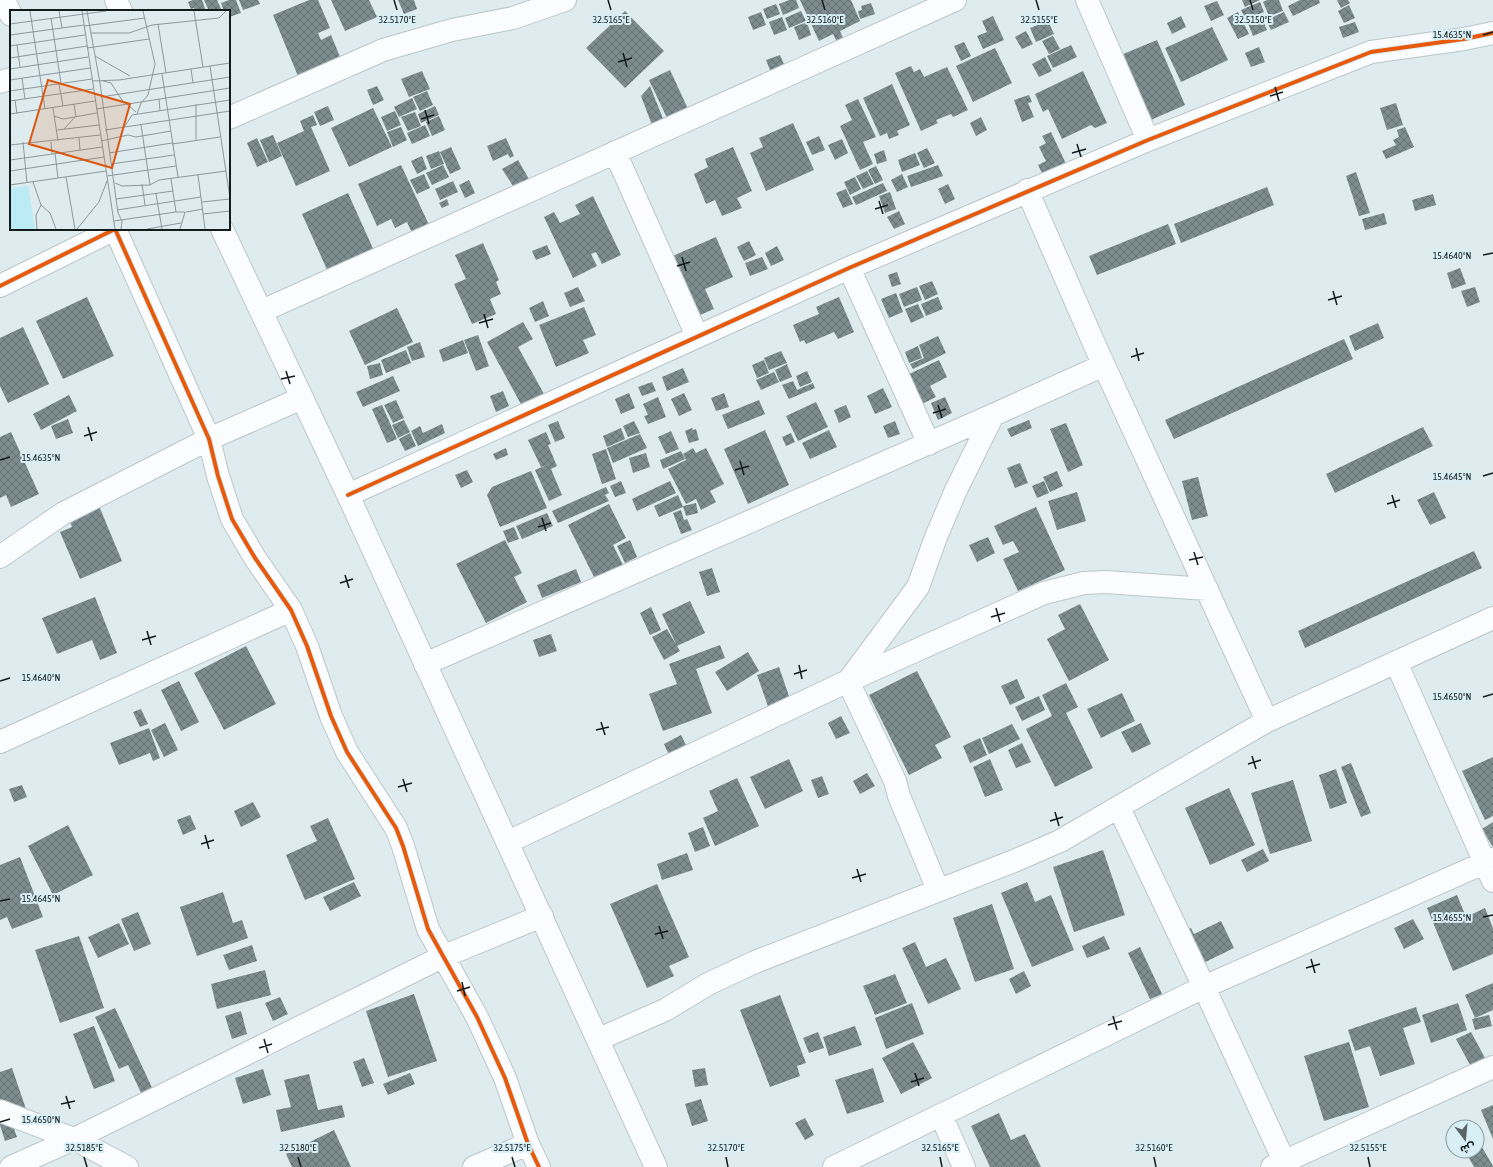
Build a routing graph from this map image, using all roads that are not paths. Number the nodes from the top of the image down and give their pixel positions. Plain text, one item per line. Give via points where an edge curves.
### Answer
1 (4, 0) edge
2 (116, 0) edge
3 (565, 0) edge
4 (955, 0) edge
5 (1087, 0) edge
6 (121, 10) edge
7 (10, 13) edge
8 (1493, 33) edge
9 (10, 78) edge
10 (0, 82) edge
11 (230, 118) edge
12 (1148, 140) junction
13 (615, 152) junction
14 (1027, 190) junction
15 (113, 230) edge
16 (115, 230) edge
17 (222, 230) edge
18 (849, 268) junction
19 (0, 286) edge
20 (262, 311) junction
21 (697, 336) junction
22 (1104, 365) junction
23 (302, 398) junction
24 (993, 416) junction
25 (209, 439) junction
26 (929, 444) junction
27 (348, 495) junction
28 (0, 557) edge
29 (1207, 589) junction
30 (291, 610) junction
31 (1493, 618) edge
32 (1396, 662) junction
33 (425, 664) junction
34 (848, 681) junction
35 (1267, 721) junction
36 (0, 742) edge
37 (1119, 808) junction
38 (508, 842) junction
39 (1490, 867) edge
40 (938, 890) junction
41 (542, 916) junction
42 (442, 957) junction
43 (1204, 987) junction
44 (598, 1039) junction
45 (1493, 1066) edge
46 (0, 1111) edge
47 (941, 1115) junction
48 (74, 1139) junction
49 (528, 1144) junction
50 (1278, 1164) edge
51 (11, 1167) edge
52 (127, 1167) edge
53 (474, 1167) edge
54 (539, 1167) edge
55 (656, 1167) edge
56 (834, 1167) edge
57 (964, 1167) edge

1 - 7 street
2 - 6 street
3 - 11 street via 512,18 452,30 383,50
4 - 13 street
5 - 12 street
8 - 12 street via 1371,52
9 - 10 street
12 - 14 street
13 - 20 street
13 - 21 street
14 - 18 street
14 - 22 street
15 - 19 street
16 - 25 street
17 - 20 street
18 - 21 street
18 - 26 street
20 - 23 street
21 - 27 street
22 - 24 street
22 - 29 street
23 - 25 street
23 - 27 street
24 - 26 street
24 - 34 street via 956,490 918,587
25 - 28 street via 62,514
25 - 30 street via 232,519
26 - 33 street
27 - 33 street
29 - 34 street via 1106,582 1066,587 1044,593
29 - 35 street
30 - 36 street
30 - 42 street via 308,646 331,716 347,752 396,828 428,929
31 - 32 street
32 - 35 street
32 - 39 street
33 - 38 street
34 - 38 street
34 - 40 street via 895,781
35 - 37 street
37 - 40 street via 1060,841
37 - 43 street
38 - 41 street
39 - 43 street
40 - 44 street via 755,962 708,984 665,1010
41 - 42 street
41 - 44 street
42 - 48 street
42 - 49 street via 477,1017 496,1058
43 - 47 street
43 - 50 street
44 - 55 street
45 - 50 street
46 - 48 street
47 - 56 street
47 - 57 street
48 - 51 street
48 - 52 street
49 - 53 street
49 - 54 street

